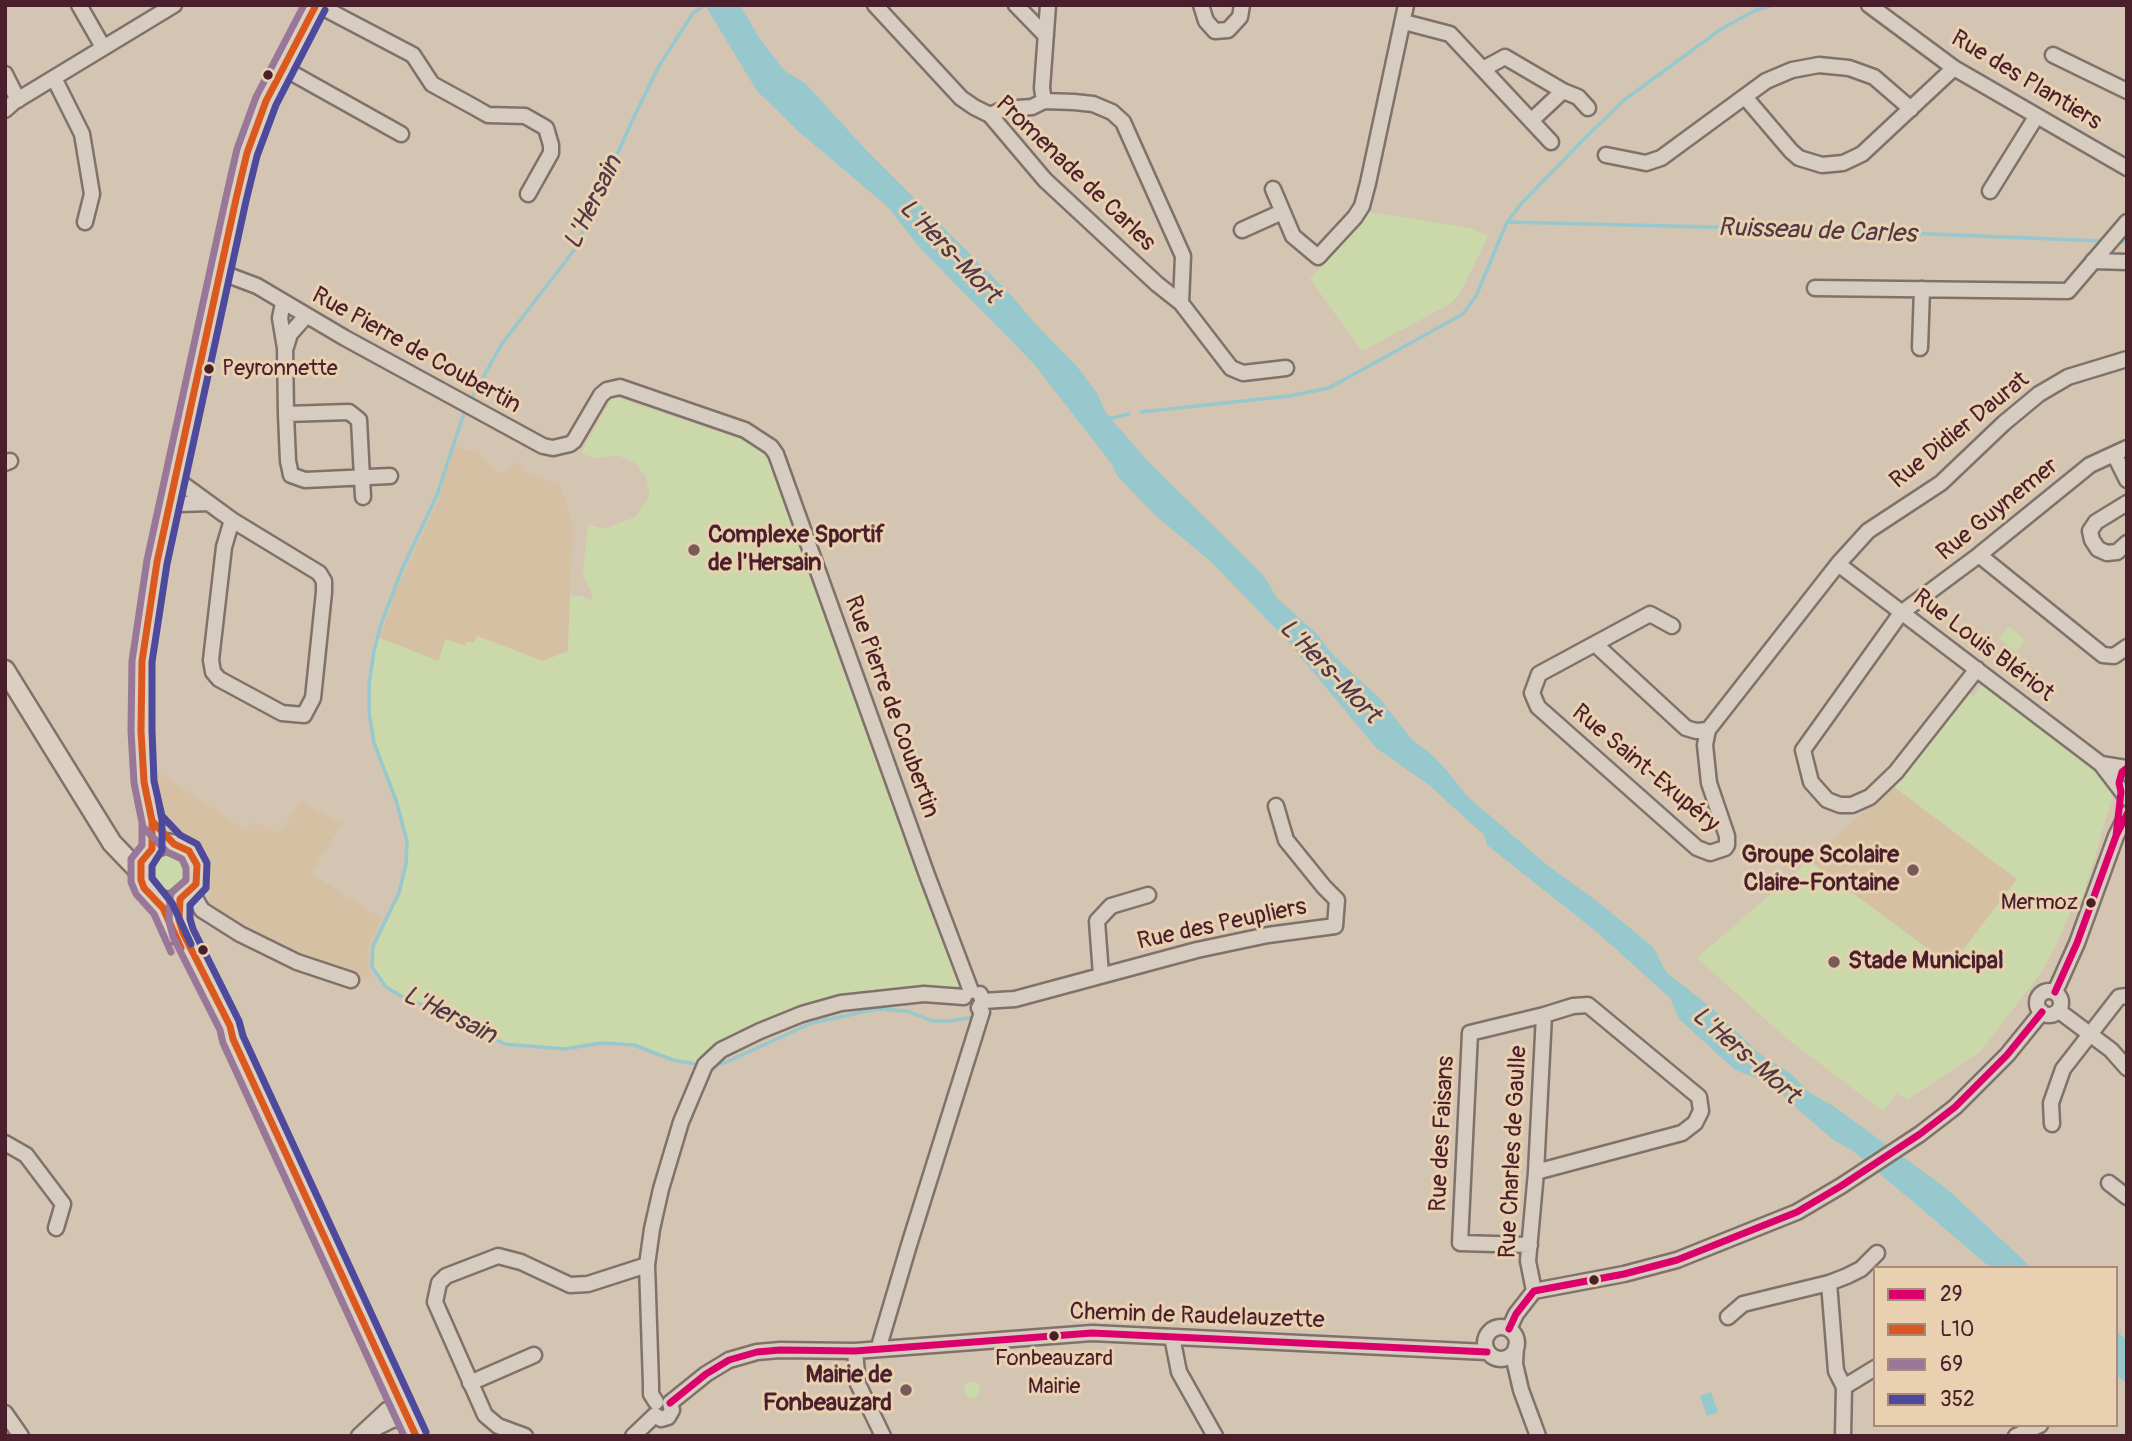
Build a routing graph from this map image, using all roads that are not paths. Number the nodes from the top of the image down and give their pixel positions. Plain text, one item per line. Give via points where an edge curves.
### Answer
1 (79, 5) edge
2 (174, 5) edge
3 (317, 5) edge
4 (875, 5) edge
5 (1016, 5) edge
6 (1048, 5) edge
7 (1200, 5) edge
8 (1242, 5) edge
9 (1406, 5) edge
10 (1869, 5) edge
11 (1404, 22) junction
12 (1046, 36) junction
13 (103, 47) junction
14 (2053, 55) dead end
15 (283, 68) junction
16 (1954, 68) junction
17 (1483, 69) junction
18 (5, 74) edge
19 (54, 78) junction
20 (1563, 91) junction
21 (2127, 91) edge
22 (1745, 97) junction
23 (18, 100) junction
24 (1044, 102) junction
25 (1588, 108) dead end
26 (1911, 109) junction
27 (5, 110) edge
28 (989, 115) junction
29 (2036, 117) junction
30 (1532, 120) junction
31 (401, 134) dead end
32 (1551, 142) dead end
33 (1606, 155) dead end
34 (2127, 168) edge
35 (1273, 189) dead end
36 (1990, 191) dead end
37 (528, 194) dead end
38 (1282, 212) junction
39 (85, 222) dead end
40 (2127, 222) edge
41 (1242, 230) dead end
42 (2093, 261) junction
43 (2127, 262) edge
44 (220, 272) junction
45 (1182, 275) junction
46 (1157, 284) junction
47 (1815, 288) dead end
48 (1922, 289) junction
49 (283, 303) junction
50 (1181, 303) junction
51 (306, 316) junction
52 (285, 348) junction
53 (1920, 348) dead end
54 (2127, 359) edge
55 (1286, 368) dead end
56 (286, 414) junction
57 (2120, 451) edge
58 (390, 476) dead end
59 (361, 478) junction
60 (2127, 480) edge
61 (174, 482) junction
62 (363, 497) dead end
63 (170, 501) junction
64 (209, 503) junction
65 (2127, 503) edge
66 (233, 520) junction
67 (2127, 543) edge
68 (1979, 555) junction
69 (1838, 564) junction
70 (1901, 613) junction
71 (1672, 626) dead end
72 (1595, 643) junction
73 (2127, 647) edge
74 (1977, 669) junction
75 (5, 670) edge
76 (1708, 730) junction
77 (2101, 764) junction
78 (2127, 768) edge
79 (2123, 793) edge
80 (1276, 806) dead end
81 (2127, 814) edge
82 (152, 821) junction
83 (104, 828) junction
84 (2116, 836) junction
85 (174, 844) junction
86 (149, 851) junction
87 (139, 872) junction
88 (186, 895) junction
89 (1148, 895) dead end
90 (156, 899) junction
91 (1101, 975) junction
92 (351, 980) dead end
93 (2055, 992) junction
94 (2127, 996) edge
95 (974, 999) junction
96 (2059, 1011) junction
97 (2042, 1012) junction
98 (1544, 1015) junction
99 (2091, 1033) junction
100 (235, 1041) junction
101 (2127, 1068) edge
102 (2052, 1124) dead end
103 (5, 1143) edge
104 (1536, 1172) junction
105 (2109, 1183) dead end
106 (2127, 1197) edge
107 (56, 1227) dead end
108 (1530, 1245) junction
109 (1877, 1253) dead end
110 (647, 1265) junction
111 (1829, 1283) junction
112 (1534, 1291) junction
113 (1728, 1317) dead end
114 (1509, 1329) junction
115 (1172, 1337) junction
116 (1517, 1345) junction
117 (880, 1349) junction
118 (855, 1351) junction
119 (534, 1355) dead end
120 (1492, 1355) junction
121 (1873, 1369) edge
122 (470, 1383) junction
123 (1844, 1387) junction
124 (1521, 1390) junction
125 (660, 1407) junction
126 (403, 1408) junction
127 (5, 1413) edge
128 (2036, 1427) edge
129 (21, 1436) edge
130 (360, 1436) edge
131 (415, 1436) edge
132 (525, 1436) edge
133 (633, 1436) edge
134 (883, 1436) edge
135 (1215, 1436) edge
136 (1538, 1436) edge
137 (1843, 1436) edge
138 (2016, 1436) edge

1 - 13 street
2 - 13 street
3 - 15 main road
3 - 37 street via 413,55 432,84 488,115 525,116 546,128 551,153
4 - 28 street, Promenade de Carles via 961,98
5 - 12 street
6 - 12 street
7 - 8 street via 1215,31 1228,30 1240,17
9 - 11 street
10 - 16 street, Rue des Plantiers
11 - 17 street via 1450,34
11 - 38 street via 1362,206 1318,257 1293,236
12 - 24 street
13 - 19 street
14 - 21 street
15 - 31 street
15 - 44 main road via 247,153
16 - 26 street
16 - 29 street, Rue des Plantiers
17 - 20 street via 1505,57
17 - 30 street
18 - 23 street
19 - 23 street
19 - 39 street via 82,134 92,194
20 - 25 street
20 - 30 street
22 - 26 street via 1766,81 1819,65 1874,77
22 - 26 street via 1799,158 1822,164 1843,163 1862,154
22 - 33 street via 1661,158 1646,163
23 - 27 street
24 - 28 street
24 - 45 street via 1093,104 1123,122 1184,256
28 - 46 street, Promenade de Carles via 1045,180
29 - 34 street, Rue des Plantiers
29 - 36 street
30 - 32 street
35 - 38 street
38 - 41 street
40 - 42 street
42 - 43 street
42 - 48 street via 2068,290
44 - 49 street, Rue Pierre de Coubertin via 257,286
44 - 61 main road
45 - 46 street, Promenade de Carles
45 - 50 street
46 - 50 street, Promenade de Carles
47 - 48 street
48 - 53 street
49 - 51 street, Rue Pierre de Coubertin
49 - 52 street via 279,318
50 - 55 street, Promenade de Carles via 1231,368 1243,373
51 - 52 street via 290,334
51 - 95 street, Rue Pierre de Coubertin via 543,446 561,447 574,440 601,395 620,387 745,430 771,447
52 - 56 street
54 - 69 street, Rue Didier Daurat via 2068,377 2039,394 1941,483 1868,531
56 - 59 street via 291,475 305,480
56 - 59 street via 349,412 359,419
57 - 60 street
57 - 68 street, Rue Guynemer via 2090,465
58 - 59 street
59 - 62 street
61 - 63 main road
61 - 64 street
63 - 64 street
63 - 82 main road via 142,661 144,782
64 - 66 street
65 - 67 street via 2108,512 2090,531 2098,549 2107,553 2117,552
66 - 66 street via 319,573 324,581 313,698 304,715 282,713 213,672 224,547
68 - 70 street, Rue Guynemer
68 - 73 street via 2103,654 2115,656
69 - 70 street, Rue Louis Blériot
69 - 76 street, Rue Didier Daurat
70 - 74 street, Rue Louis Blériot
70 - 74 street, Rue Guynemer via 1803,750 1811,782 1827,800 1852,805 1870,797 1896,772
71 - 72 street, Rue Saint-Exupéry via 1650,614
72 - 76 street via 1686,728
72 - 76 street, Rue Saint-Exupéry via 1539,674 1532,693 1538,707 1698,848 1710,853 1725,848 1727,836 1709,783
74 - 77 street, Rue Louis Blériot
75 - 83 main road
77 - 78 street, Rue Louis Blériot
77 - 79 street, Rue Louis Blériot
78 - 79 street via 2120,777
79 - 84 street
80 - 91 street, Rue des Peupliers via 1286,840 1337,900 1335,926 1256,937
81 - 84 street
82 - 85 main road
82 - 86 main road
83 - 86 main road via 123,845
83 - 87 main road
84 - 93 street
85 - 86 main road
85 - 88 main road via 189,851 197,865 198,874
86 - 87 main road
87 - 90 main road via 144,888
88 - 90 main road via 168,902
88 - 92 street via 240,934 297,962
88 - 100 main road via 180,926
89 - 91 street via 1111,906 1097,921
90 - 100 main road via 224,1029
91 - 95 street, Rue des Peupliers via 1015,999
93 - 96 street via 2062,1003
93 - 97 street via 2039,997 2037,1006
94 - 99 street via 2119,997
95 - 110 street, Rue des Peupliers via 924,994 841,1003 802,1014 721,1050 698,1077 681,1122 661,1189
95 - 117 street via 982,1012
96 - 97 street via 2052,1015
96 - 99 street
97 - 112 street via 1955,1107 1797,1212 1677,1260
98 - 104 street, Rue Charles de Gaulle
98 - 104 street via 1588,1006 1699,1097 1701,1111 1682,1133
98 - 108 street, Rue des Faisans via 1470,1033 1460,1243
99 - 101 street
99 - 102 street via 2063,1069 2051,1103
100 - 126 main road
103 - 107 street via 26,1155 63,1204
104 - 108 street, Rue Charles de Gaulle
105 - 106 street
108 - 112 street, Rue Charles de Gaulle
109 - 111 street via 1861,1269
110 - 122 street via 588,1284 570,1285 498,1256 446,1276 439,1283 435,1302
110 - 125 street, Rue des Peupliers via 651,1394
111 - 113 street via 1743,1304
111 - 123 street via 1836,1371
112 - 114 street
114 - 116 street
114 - 120 street via 1489,1332 1485,1341
115 - 117 street, Chemin de Raudelauzette via 1093,1333
115 - 120 street, Chemin de Raudelauzette
115 - 135 street via 1179,1372
116 - 120 street via 1510,1356
116 - 124 street
117 - 118 street, Chemin de Raudelauzette
118 - 125 street, Chemin de Raudelauzette via 780,1350 742,1356 706,1374
118 - 134 street via 858,1384
119 - 122 street
120 - 124 street via 1507,1367
121 - 123 street
122 - 132 street via 491,1421
123 - 137 street
124 - 136 street
125 - 133 street, Chemin de Raudelauzette
126 - 130 street via 387,1410
126 - 131 main road
127 - 129 street
128 - 138 street

